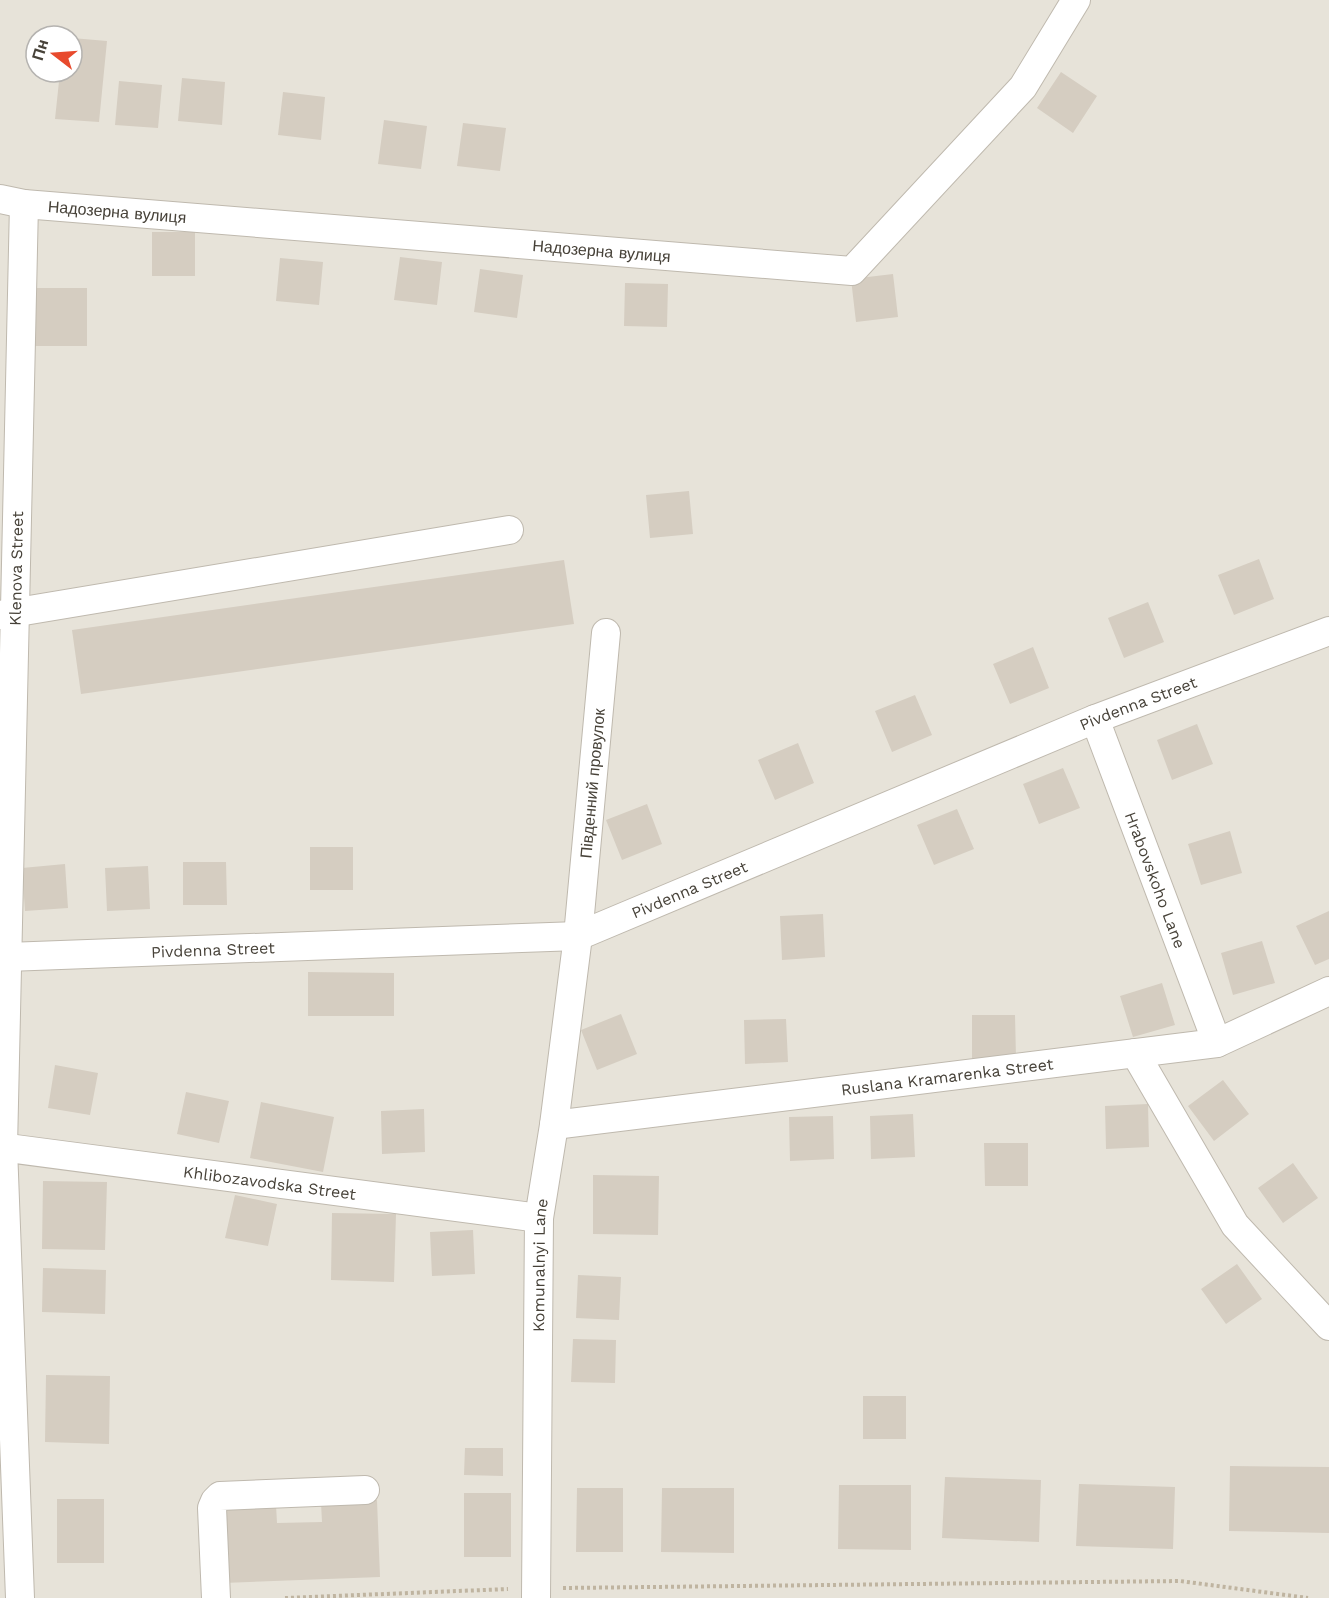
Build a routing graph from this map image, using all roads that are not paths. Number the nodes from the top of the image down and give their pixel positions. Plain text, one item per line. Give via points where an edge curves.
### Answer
1 (1076, 0) edge
2 (12, 202) edge
3 (10, 410) edge
4 (509, 530) dead end
5 (8, 613) edge
6 (1329, 631) edge
7 (606, 633) dead end
8 (1095, 719) junction
9 (578, 936) junction
10 (8, 957) junction
11 (1329, 991) edge
12 (1217, 1042) junction
13 (1135, 1053) junction
14 (554, 1125) junction
15 (2, 1148) edge
16 (539, 1218) junction
17 (1329, 1326) edge
18 (365, 1490) dead end
19 (536, 1593) edge
20 (20, 1598) edge
21 (216, 1598) edge

1 - 2 street, Надозерна вулиця via 1023,87 852,271
2 - 3 street, Klenova Street
3 - 5 street, Klenova Street
4 - 5 street
5 - 10 street, Klenova Street
6 - 8 street, Pivdenna Street
7 - 9 street, Південний провулок
8 - 9 street, Pivdenna Street
8 - 12 street, Hrabovskoho Lane
9 - 10 street, Pivdenna Street
9 - 14 street, Komunalnyi Lane
10 - 15 street, Klenova Street
11 - 12 street, Ruslana Kramarenka Street
12 - 13 street, Ruslana Kramarenka Street
13 - 14 street, Ruslana Kramarenka Street
13 - 17 street via 1235,1225
14 - 16 street, Komunalnyi Lane
15 - 16 street, Khlibozavodska Street
15 - 20 street, Klenova Street
16 - 19 street, Komunalnyi Lane
18 - 21 street via 220,1496 212,1508

